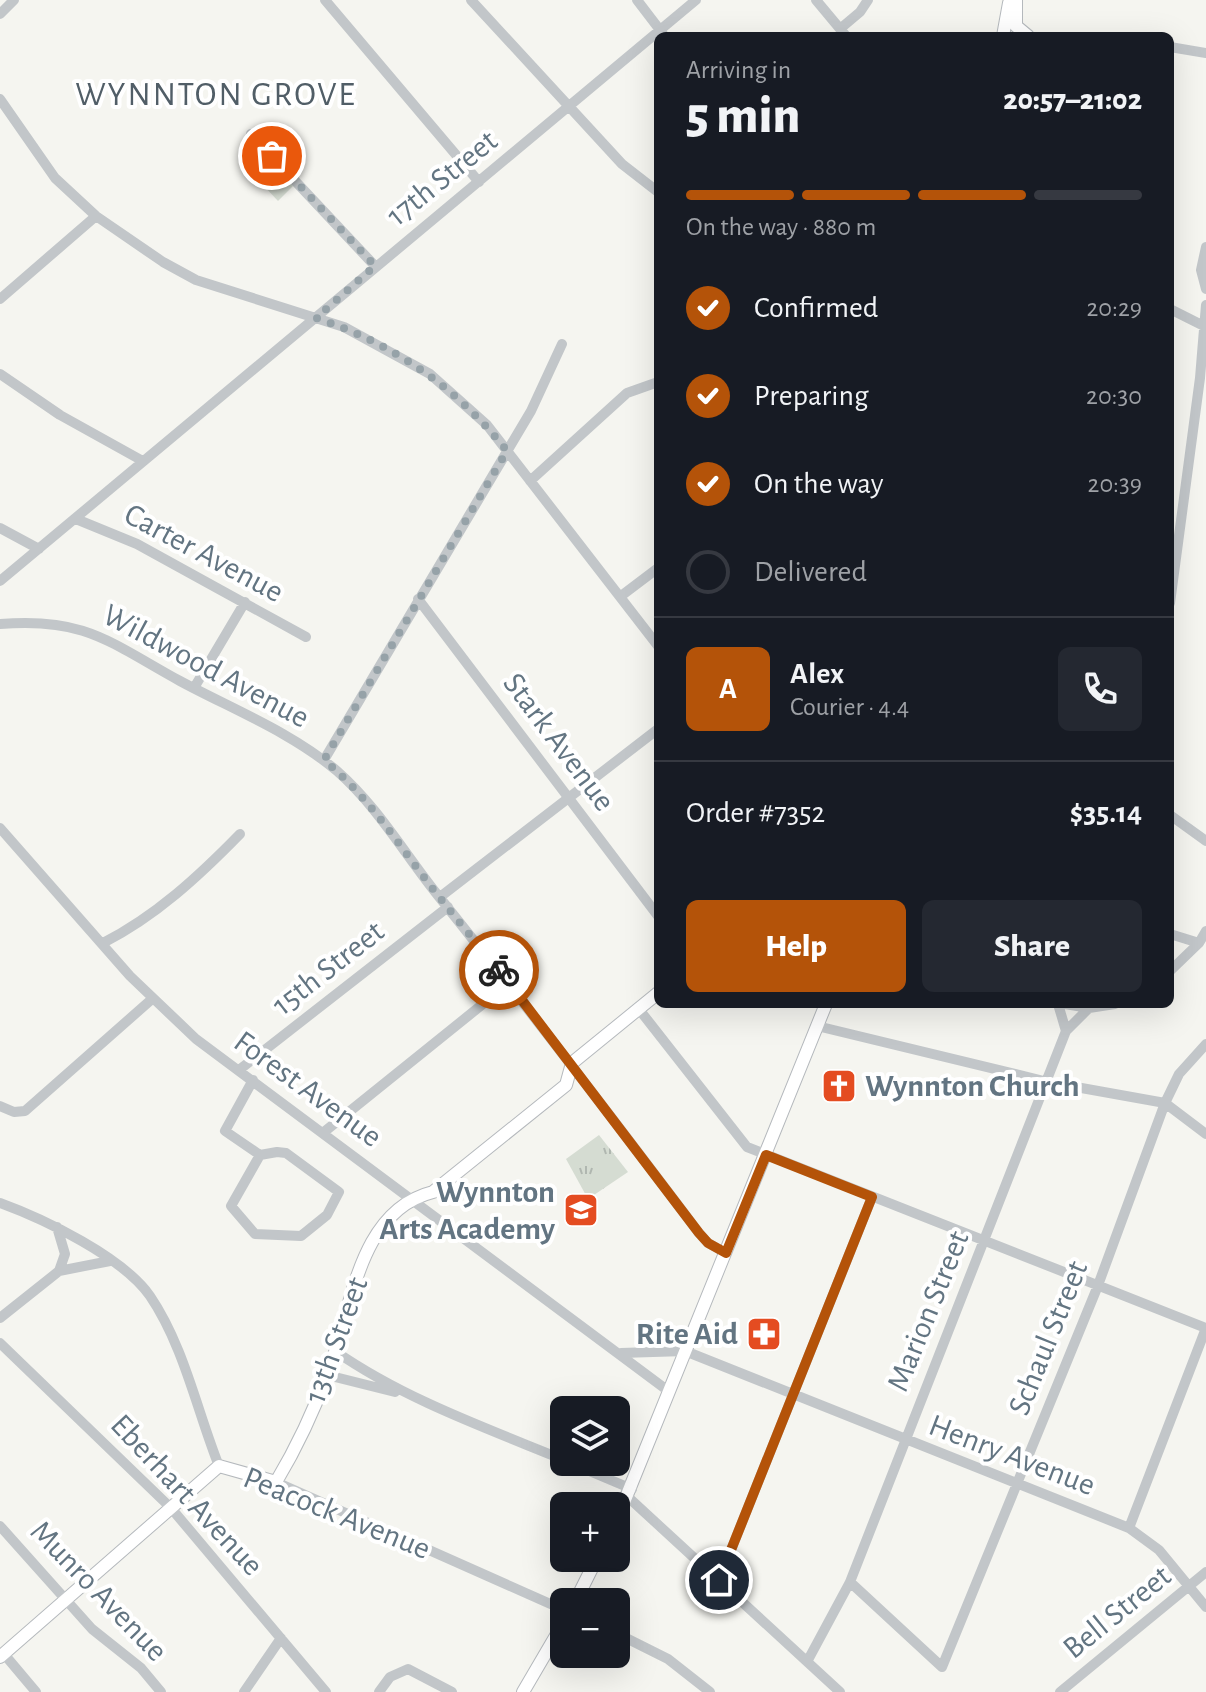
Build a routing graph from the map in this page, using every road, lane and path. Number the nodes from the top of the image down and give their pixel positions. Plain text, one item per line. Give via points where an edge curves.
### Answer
1 (14, 0) edge
2 (325, 0) edge
3 (471, 0) edge
4 (637, 0) edge
5 (696, 0) edge
6 (816, 0) edge
7 (868, 0) edge
8 (1013, 0) edge
9 (0, 14) edge
10 (661, 32) edge
11 (665, 32) edge
12 (844, 32) edge
13 (1004, 32) edge
14 (1023, 32) edge
15 (654, 41) edge
16 (1174, 48) edge
17 (1206, 53) edge
18 (0, 99) edge
19 (567, 108) junction
20 (251, 134) dead end
21 (479, 182) junction
22 (654, 189) edge
23 (96, 216) junction
24 (1206, 247) edge
25 (375, 266) junction
26 (1206, 289) edge
27 (0, 299) edge
28 (1206, 305) edge
29 (1174, 311) edge
30 (316, 318) junction
31 (1205, 327) edge
32 (562, 344) dead end
33 (0, 374) edge
34 (654, 383) edge
35 (646, 385) junction
36 (654, 390) edge
37 (507, 451) junction
38 (141, 460) junction
39 (530, 481) junction
40 (76, 519) junction
41 (0, 528) edge
42 (39, 549) junction
43 (654, 571) edge
44 (1174, 571) edge
45 (0, 581) edge
46 (621, 596) junction
47 (418, 599) junction
48 (245, 602) junction
49 (0, 624) edge
50 (306, 637) dead end
51 (654, 641) edge
52 (194, 688) junction
53 (654, 732) edge
54 (324, 760) junction
55 (569, 797) junction
56 (1174, 818) edge
57 (0, 828) edge
58 (240, 834) dead end
59 (1206, 841) edge
60 (440, 897) junction
61 (448, 907) junction
62 (654, 911) edge
63 (1206, 931) edge
64 (1174, 935) edge
65 (103, 943) junction
66 (1199, 943) junction
67 (1174, 967) edge
68 (509, 983) junction
69 (654, 996) edge
70 (152, 999) junction
71 (638, 1008) junction
72 (824, 1008) edge
73 (1059, 1008) edge
74 (1089, 1008) edge
75 (817, 1026) junction
76 (1066, 1031) junction
77 (1206, 1044) edge
78 (572, 1063) junction
79 (239, 1070) junction
80 (253, 1080) junction
81 (1048, 1082) junction
82 (1165, 1103) junction
83 (0, 1106) edge
84 (324, 1132) junction
85 (1206, 1134) edge
86 (260, 1155) junction
87 (766, 1155) junction
88 (412, 1197) junction
89 (872, 1197) junction
90 (2, 1204) edge
91 (56, 1226) junction
92 (983, 1241) junction
93 (726, 1253) junction
94 (110, 1261) junction
95 (59, 1271) junction
96 (1097, 1288) junction
97 (0, 1318) edge
98 (1206, 1328) edge
99 (0, 1343) edge
100 (335, 1351) junction
101 (685, 1351) junction
102 (620, 1353) junction
103 (327, 1375) junction
104 (667, 1390) junction
105 (411, 1396) junction
106 (793, 1397) junction
107 (904, 1441) junction
108 (550, 1454) edge
109 (219, 1466) junction
110 (596, 1476) edge
111 (276, 1482) junction
112 (1018, 1483) junction
113 (628, 1492) edge
114 (630, 1493) joint
115 (171, 1508) junction
116 (0, 1526) edge
117 (1129, 1528) junction
118 (1206, 1572) edge
119 (719, 1580) junction
120 (850, 1582) junction
121 (1190, 1586) junction
122 (65, 1600) junction
123 (550, 1604) edge
124 (1206, 1607) edge
125 (281, 1638) junction
126 (630, 1640) edge
127 (550, 1646) edge
128 (2, 1655) edge
129 (808, 1660) junction
130 (36, 1692) edge
131 (161, 1692) edge
132 (244, 1692) edge
133 (326, 1692) edge
134 (379, 1692) edge
135 (452, 1692) edge
136 (523, 1692) edge
137 (710, 1692) edge
138 (840, 1692) edge
139 (1060, 1692) edge

1 - 9 street
2 - 21 street
3 - 19 street
4 - 10 street
5 - 11 street, 17th Street
6 - 12 street
7 - 12 street
8 - 13 main road
8 - 14 main road via 1016,26
15 - 19 street, 17th Street
16 - 17 street
18 - 23 street via 37,155
19 - 21 street, 17th Street
19 - 22 street
20 - 25 street
21 - 25 street, 17th Street
23 - 27 street
23 - 30 street via 196,280
24 - 26 street via 1201,270
25 - 30 street, 17th Street
28 - 31 street
29 - 31 street
30 - 37 street via 366,338 430,374 471,409
30 - 38 street, 17th Street
31 - 44 street
32 - 37 street
33 - 38 street
34 - 35 street
35 - 36 street
35 - 39 street via 627,393
37 - 39 street
37 - 47 street
38 - 40 street, 17th Street
39 - 46 street
40 - 42 street, 17th Street
40 - 48 street, Carter Avenue via 137,544
41 - 42 street
42 - 45 street, 17th Street
43 - 46 street
46 - 51 street
47 - 54 street
47 - 55 street, Stark Avenue
48 - 50 street, Carter Avenue
48 - 52 street
49 - 52 street, Wildwood Avenue via 39,621 89,630
52 - 54 street, Wildwood Avenue
53 - 55 street
54 - 60 street, Wildwood Avenue via 399,839
55 - 60 street
55 - 62 street, Stark Avenue
56 - 59 street
57 - 65 street, Forest Avenue
58 - 65 street via 203,872 134,927
60 - 61 street, Wildwood Avenue
61 - 68 street, Wildwood Avenue
61 - 79 street, 15th Street
63 - 66 street
64 - 66 street
65 - 70 street, Forest Avenue
66 - 67 street
68 - 78 street, Wildwood Avenue
68 - 84 street
69 - 71 main road, 13th Street
70 - 79 street, Forest Avenue
70 - 83 street via 25,1111
71 - 78 main road, 13th Street
71 - 87 street via 738,1138
72 - 75 main road
73 - 76 street
74 - 76 street, Marion Street
75 - 81 street
75 - 87 main road
76 - 81 street, Marion Street
77 - 82 street, Schaul Street via 1179,1074
78 - 88 main road, 13th Street via 566,1085 433,1192
78 - 93 street, Wildwood Avenue via 699,1233
79 - 80 street, Forest Avenue
80 - 84 street, Forest Avenue
80 - 86 street via 225,1131
81 - 82 street
81 - 92 street, Marion Street
82 - 85 street
82 - 96 street, Schaul Street
84 - 88 street, Forest Avenue
86 - 86 street via 286,1153 339,1192 313,1229 301,1236 255,1234 231,1206
87 - 89 street
87 - 93 main road
88 - 100 main road, 13th Street via 393,1212 375,1238
88 - 102 street, Forest Avenue
89 - 92 street
89 - 106 street
90 - 91 street, Peacock Avenue
91 - 94 street, Peacock Avenue
91 - 95 street via 65,1254
92 - 96 street
92 - 107 street, Marion Street
93 - 101 main road
94 - 95 street
94 - 109 street, Peacock Avenue via 135,1279 164,1319
95 - 97 street
96 - 98 street
96 - 112 street, Schaul Street
98 - 117 street
99 - 115 street, Eberhart Avenue
100 - 103 main road, 13th Street
100 - 105 street
101 - 102 street
101 - 104 main road
101 - 106 street, Henry Avenue
102 - 104 street, Forest Avenue
103 - 105 street
103 - 111 main road, 13th Street
104 - 114 main road
105 - 108 street
106 - 107 street, Henry Avenue
106 - 119 street
107 - 112 street, Henry Avenue
107 - 120 street, Marion Street
109 - 111 main road, Peacock Avenue
109 - 115 main road
110 - 113 street
111 - 123 street, Peacock Avenue
112 - 117 street, Henry Avenue
112 - 120 street, Schaul Street via 942,1667
114 - 119 street
115 - 122 main road
115 - 125 street, Eberhart Avenue
116 - 122 street, Munro Avenue
117 - 121 street, Henry Avenue via 1159,1550
118 - 121 street, Bell Street
119 - 129 street
120 - 129 street, Marion Street
121 - 124 street, Henry Avenue
121 - 139 street, Bell Street
122 - 128 main road
122 - 131 street, Munro Avenue
125 - 132 street
125 - 133 street, Eberhart Avenue
126 - 137 street via 668,1659
127 - 136 main road
128 - 130 street
129 - 138 street
134 - 135 street via 390,1677 408,1669

